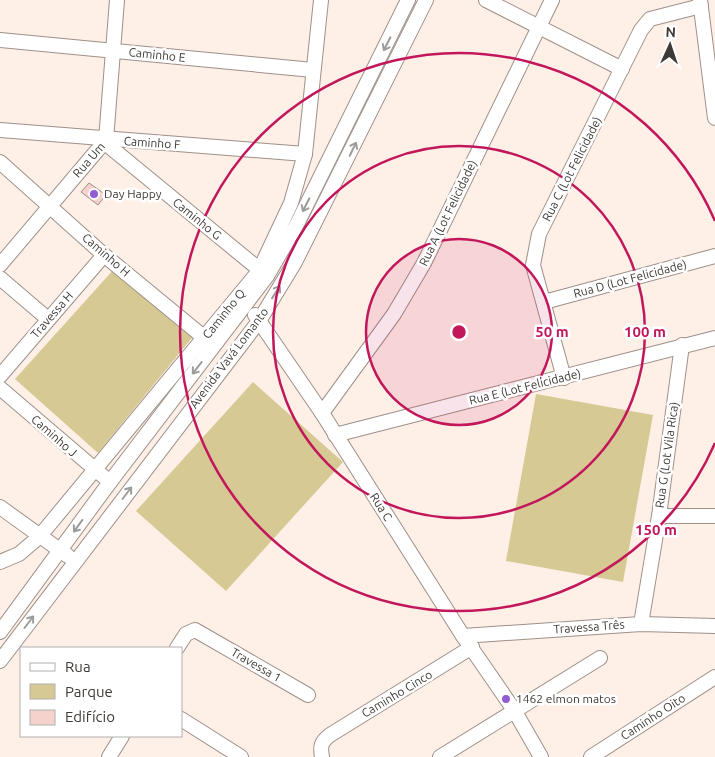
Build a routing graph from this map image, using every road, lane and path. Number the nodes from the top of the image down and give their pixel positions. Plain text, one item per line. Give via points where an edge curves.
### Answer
1 (117, 0) edge
2 (321, 0) edge
3 (408, 0) edge
4 (426, 0) edge
5 (486, 0) edge
6 (552, 0) edge
7 (700, 3) edge
8 (538, 26) junction
9 (0, 40) edge
10 (112, 51) junction
11 (313, 70) junction
12 (622, 70) junction
13 (715, 109) edge
14 (0, 130) edge
15 (105, 141) junction
16 (305, 154) junction
17 (0, 162) edge
18 (50, 206) junction
19 (104, 255) junction
20 (715, 256) edge
21 (0, 265) edge
22 (263, 273) junction
23 (0, 278) edge
24 (544, 302) junction
25 (247, 304) junction
26 (48, 320) junction
27 (259, 321) junction
28 (715, 338) edge
29 (210, 342) junction
30 (682, 345) junction
31 (0, 376) edge
32 (564, 378) junction
33 (0, 388) edge
34 (322, 413) junction
35 (335, 435) junction
36 (93, 470) junction
37 (110, 482) junction
38 (0, 507) edge
39 (659, 516) junction
40 (715, 516) edge
41 (39, 537) junction
42 (60, 552) junction
43 (75, 561) junction
44 (0, 562) edge
45 (640, 624) junction
46 (715, 626) edge
47 (0, 632) edge
48 (463, 636) junction
49 (178, 647) edge
50 (472, 648) junction
51 (600, 658) dead end
52 (0, 661) edge
53 (715, 677) edge
54 (308, 695) dead end
55 (514, 710) junction
56 (182, 720) edge
57 (121, 737) edge
58 (109, 757) edge
59 (241, 757) edge
60 (322, 757) edge
61 (440, 757) edge
62 (541, 757) edge
63 (591, 757) edge

1 - 10 street, Rua Um
2 - 11 street, Caminho Q
3 -> 22 street, Avenida Vavá Lomanto via 297,224
27 -> 4 street, Avenida Vavá Lomanto via 300,254
5 - 8 street
6 - 8 street, Rua A (Lot Felicidade)
7 - 12 street, Rua C (Lot Felicidade) via 650,20 641,30
7 - 13 street
8 - 12 street
8 - 34 street, Rua A (Lot Felicidade) via 424,263 394,314
9 - 10 street, Caminho E
10 - 11 street, Caminho E
10 - 15 street, Rua Um
11 - 16 street, Caminho Q
12 - 24 street, Rua C (Lot Felicidade) via 539,234 534,266
14 - 15 street, Caminho F
15 - 16 street, Caminho F
15 - 18 street, Rua Um
15 - 22 street, Caminho G
16 - 22 street, Caminho Q via 292,203
17 - 18 street, Caminho H
18 - 19 street, Caminho H
18 - 21 street, Rua Um
19 - 26 street, Travessa H
19 - 29 street, Caminho H
20 - 24 street, Rua D (Lot Felicidade)
22 - 25 street, Avenida Vavá Lomanto
22 - 29 street, Caminho Q
23 - 26 street
24 - 32 street, Rua C (Lot Felicidade)
25 - 27 street, Rua C
25 - 29 street, Avenida Vavá Lomanto
26 - 31 street, Travessa H
27 - 34 street, Rua C
43 -> 27 street, Avenida Vavá Lomanto
28 - 30 street, Rua E (Lot Felicidade)
29 - 36 street, Caminho Q
29 -> 37 street, Avenida Vavá Lomanto
30 - 32 street, Rua E (Lot Felicidade)
30 - 39 street, Rua G (Lot Vila Rica)
32 - 35 street, Rua E (Lot Felicidade)
33 - 36 street, Caminho J
34 - 35 street, Rua C
35 - 48 street, Rua C
36 - 37 street, Caminho J
36 - 41 street, Caminho Q
37 -> 42 street, Avenida Vavá Lomanto
38 - 41 street
39 - 40 street
39 - 45 street, Rua G (Lot Vila Rica)
41 - 42 street
41 - 44 street, Caminho Q via 19,554
42 - 43 street
42 - 47 street, Avenida Vavá Lomanto
52 -> 43 street, Avenida Vavá Lomanto
45 - 46 street, Travessa Três
45 - 48 street, Travessa Três
48 - 50 street, Rua C
49 - 54 street, Travessa 1 via 188,631 195,630
50 - 55 street, Rua C
50 - 60 street, Caminho Cinco via 322,741
51 - 55 street
53 - 63 street, Caminho Oito
55 - 61 street
55 - 62 street, Rua C
56 - 59 street
57 - 58 street

